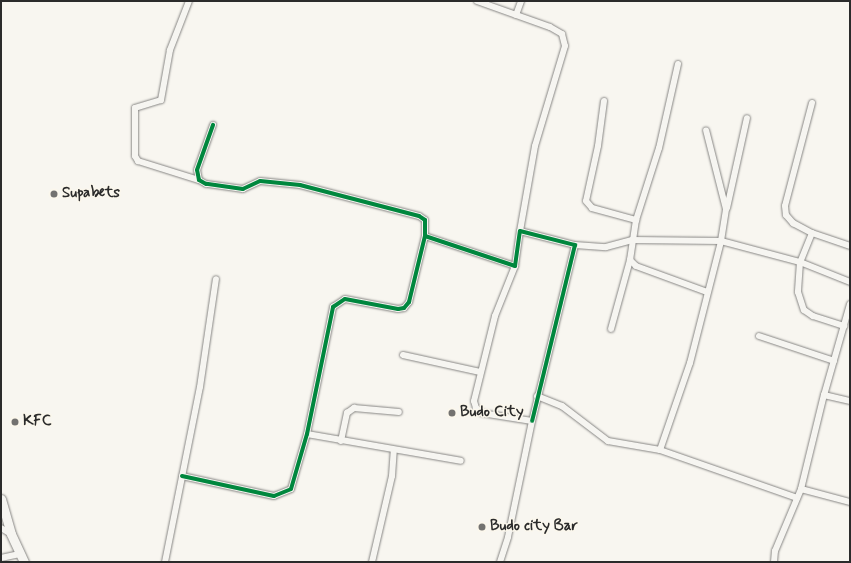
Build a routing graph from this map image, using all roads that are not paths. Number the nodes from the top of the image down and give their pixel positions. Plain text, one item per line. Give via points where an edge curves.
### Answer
1 (189, 1) edge
2 (477, 1) edge
3 (521, 1) edge
4 (516, 15) junction
5 (678, 64) dead end
6 (604, 101) dead end
7 (812, 103) dead end
8 (748, 118) dead end
9 (213, 125) dead end
10 (706, 130) dead end
11 (200, 180) junction
12 (726, 209) junction
13 (636, 220) junction
14 (520, 231) junction
15 (812, 233) junction
16 (425, 236) junction
17 (632, 240) junction
18 (721, 242) junction
19 (575, 245) junction
20 (850, 246) edge
21 (630, 260) junction
22 (800, 262) junction
23 (515, 266) junction
24 (216, 279) dead end
25 (850, 282) edge
26 (708, 292) junction
27 (850, 304) edge
28 (844, 326) junction
29 (611, 329) dead end
30 (758, 336) dead end
31 (403, 356) dead end
32 (834, 361) junction
33 (480, 372) junction
34 (824, 395) junction
35 (537, 396) junction
36 (850, 401) edge
37 (399, 412) dead end
38 (532, 420) junction
39 (307, 434) junction
40 (341, 441) junction
41 (394, 450) junction
42 (660, 450) junction
43 (461, 461) dead end
44 (182, 476) junction
45 (801, 489) junction
46 (797, 498) junction
47 (1, 499) edge
48 (850, 502) edge
49 (1, 528) edge
50 (11, 534) junction
51 (1, 558) edge
52 (22, 558) edge
53 (165, 562) edge
54 (372, 562) edge
55 (500, 562) edge
56 (774, 562) edge

1 - 11 street via 170,50 161,100 135,108 135,156 138,161
2 - 4 street
3 - 4 street
4 - 14 street via 562,34 565,46 535,146
5 - 13 street via 659,148
6 - 13 street via 598,146 586,201 592,208
7 - 15 street via 785,206 786,215 793,223
8 - 12 street
9 - 11 street via 197,170
10 - 12 street
11 - 16 street via 206,184 243,189 260,180 300,185 418,216 425,220
12 - 18 street
13 - 17 street
14 - 19 street
14 - 23 street
15 - 20 street
15 - 22 street
16 - 23 street
16 - 39 street via 409,302 404,308 345,299 332,307
17 - 18 street
17 - 19 street via 606,247
17 - 21 street
18 - 22 street
18 - 26 street
19 - 35 street
21 - 26 street via 636,266
21 - 29 street
22 - 25 street
22 - 28 street via 798,292 804,310 813,316
23 - 33 street via 495,316
24 - 44 street via 200,387
26 - 42 street via 681,393
27 - 28 street
28 - 32 street
30 - 32 street
31 - 33 street
32 - 34 street
33 - 38 street via 474,401 476,408 482,413
34 - 36 street
34 - 45 street
35 - 38 street
35 - 42 street via 562,406 608,441
37 - 40 street via 354,408 347,413
38 - 55 street via 508,537
39 - 40 street
39 - 44 street via 291,488 283,494 274,496
40 - 41 street
41 - 43 street
41 - 54 street via 392,476
42 - 46 street
44 - 53 street
45 - 46 street
45 - 48 street
46 - 56 street via 775,551
47 - 50 main road
49 - 50 street
50 - 52 main road
51 - 52 street

